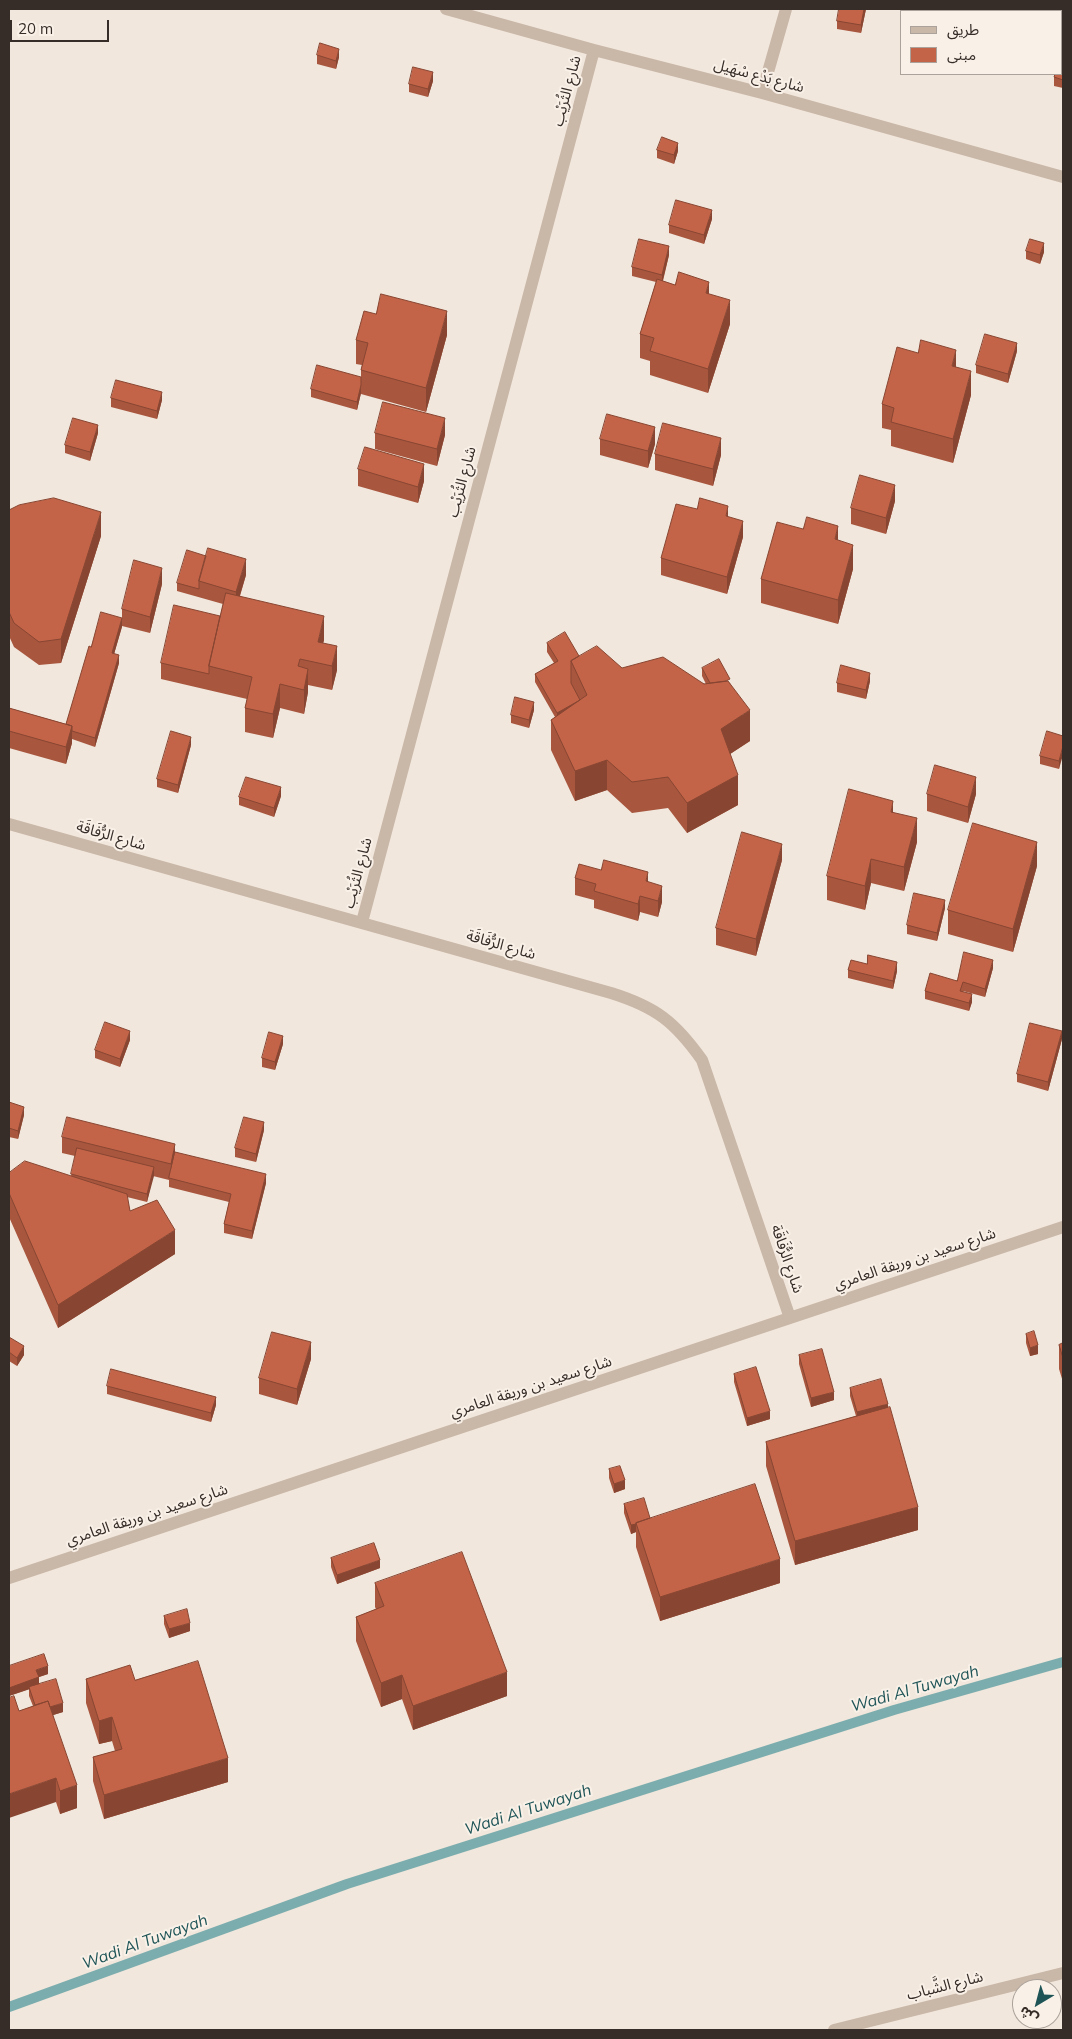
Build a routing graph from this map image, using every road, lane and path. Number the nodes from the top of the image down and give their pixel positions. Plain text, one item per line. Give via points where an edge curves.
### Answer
1 (446, 9) edge
2 (786, 9) edge
3 (594, 50) junction
4 (762, 93) junction
5 (1063, 177) edge
6 (9, 824) edge
7 (362, 922) junction
8 (1063, 1227) edge
9 (790, 1318) junction
10 (9, 1578) edge
11 (1063, 1972) edge
12 (834, 2030) edge

1 - 3 street, شارع بَدْع سْهَيل
2 - 4 street
3 - 4 street, شارع بَدْع سْهَيل
3 - 7 street, شارع الثُرَيْب
4 - 5 street, شارع بَدْع سْهَيل
6 - 7 street, شارع الرُّفَاقَة
7 - 9 street, شارع الرُّفَاقَة via 638,1002 664,1017 685,1036 702,1060
8 - 9 street, شارع سعيد بن وريقة العامري
9 - 10 street, شارع سعيد بن وريقة العامري
11 - 12 street, شارع الشَّباب

